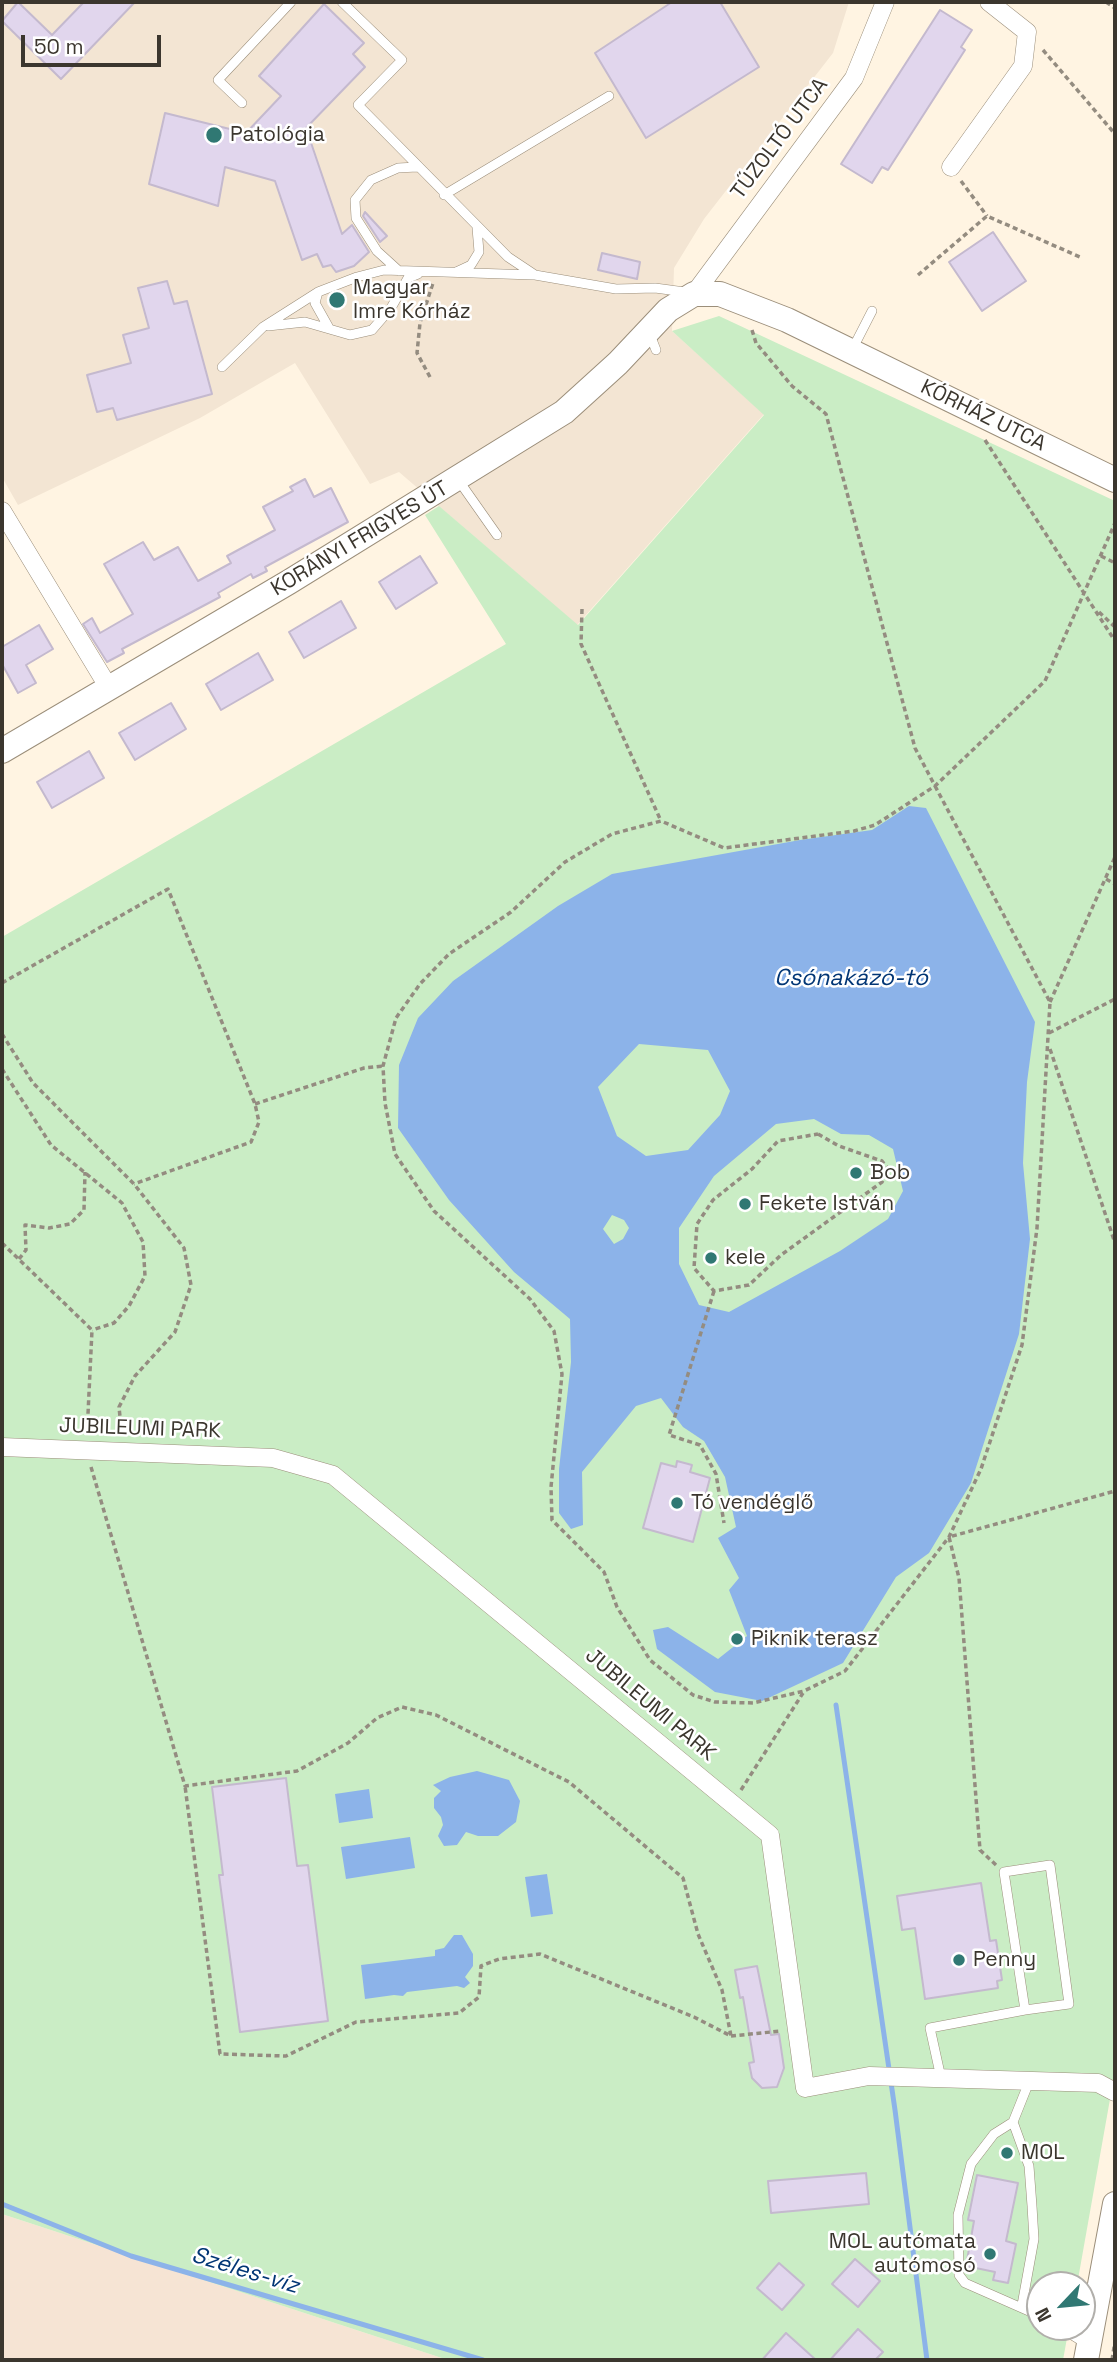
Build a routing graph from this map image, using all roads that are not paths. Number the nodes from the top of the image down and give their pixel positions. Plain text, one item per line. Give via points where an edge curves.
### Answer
1 (291, 2) edge
2 (342, 2) edge
3 (886, 2) edge
4 (989, 2) edge
5 (610, 96) dead end
6 (242, 103) dead end
7 (417, 167) junction
8 (951, 167) road end
9 (444, 195) junction
10 (477, 228) junction
11 (399, 271) junction
12 (423, 272) junction
13 (455, 273) junction
14 (535, 275) junction
15 (318, 292) junction
16 (694, 293) junction
17 (872, 311) dead end
18 (263, 327) junction
19 (329, 328) junction
20 (851, 351) junction
21 (222, 367) dead end
22 (458, 479) junction
23 (1115, 480) edge
24 (2, 511) edge
25 (497, 535) dead end
26 (109, 688) junction
27 (2, 751) edge
28 (2, 1447) edge
29 (1025, 2010) junction
30 (1115, 2074) edge
31 (942, 2079) junction
32 (1030, 2082) junction
33 (1098, 2083) junction
34 (1115, 2092) edge
35 (1013, 2122) junction
36 (1115, 2204) edge
37 (1022, 2305) junction
38 (1026, 2307) edge
39 (1075, 2341) edge
40 (1088, 2353) edge

1 - 6 lane via 218,80
2 - 7 lane via 402,60 358,105
3 - 16 street, TŰZOLTÓ UTCA via 854,78
4 - 8 street via 1027,32 1023,66
5 - 9 lane
7 - 9 lane
7 - 11 lane via 398,168 371,180 355,200 356,218 377,251
9 - 10 lane
10 - 13 lane via 480,252 471,265
10 - 14 lane
11 - 12 lane
11 - 15 lane via 384,270
12 - 13 lane
12 - 19 lane via 408,278 372,330 350,335
13 - 14 lane
14 - 16 lane via 616,289
15 - 18 lane
15 - 19 lane via 315,303
16 - 20 main road, KÓRHÁZ UTCA via 720,294
16 - 22 main road, KORÁNYI FRIGYES ÚT via 668,310 652,341 564,412
17 - 20 lane
18 - 19 lane via 305,322
18 - 21 lane
20 - 23 main road, KÓRHÁZ UTCA
22 - 25 lane
22 - 26 main road, KORÁNYI FRIGYES ÚT
24 - 26 street
26 - 27 main road, KORÁNYI FRIGYES ÚT
28 - 31 street, JUBILEUMI PARK via 273,1458 333,1475 770,1835 804,2088 869,2076
29 - 29 lane via 1069,2004 1050,1865 1004,1872
29 - 31 lane via 930,2028
30 - 33 street, JUBILEUMI PARK
31 - 32 street, JUBILEUMI PARK
32 - 33 street, JUBILEUMI PARK
32 - 35 lane
33 - 34 street, JUBILEUMI PARK
35 - 37 lane via 1029,2165 1034,2239
35 - 37 lane via 994,2134 971,2164 958,2215 959,2275 965,2283
36 - 40 main road
37 - 38 lane
39 - 40 lane

